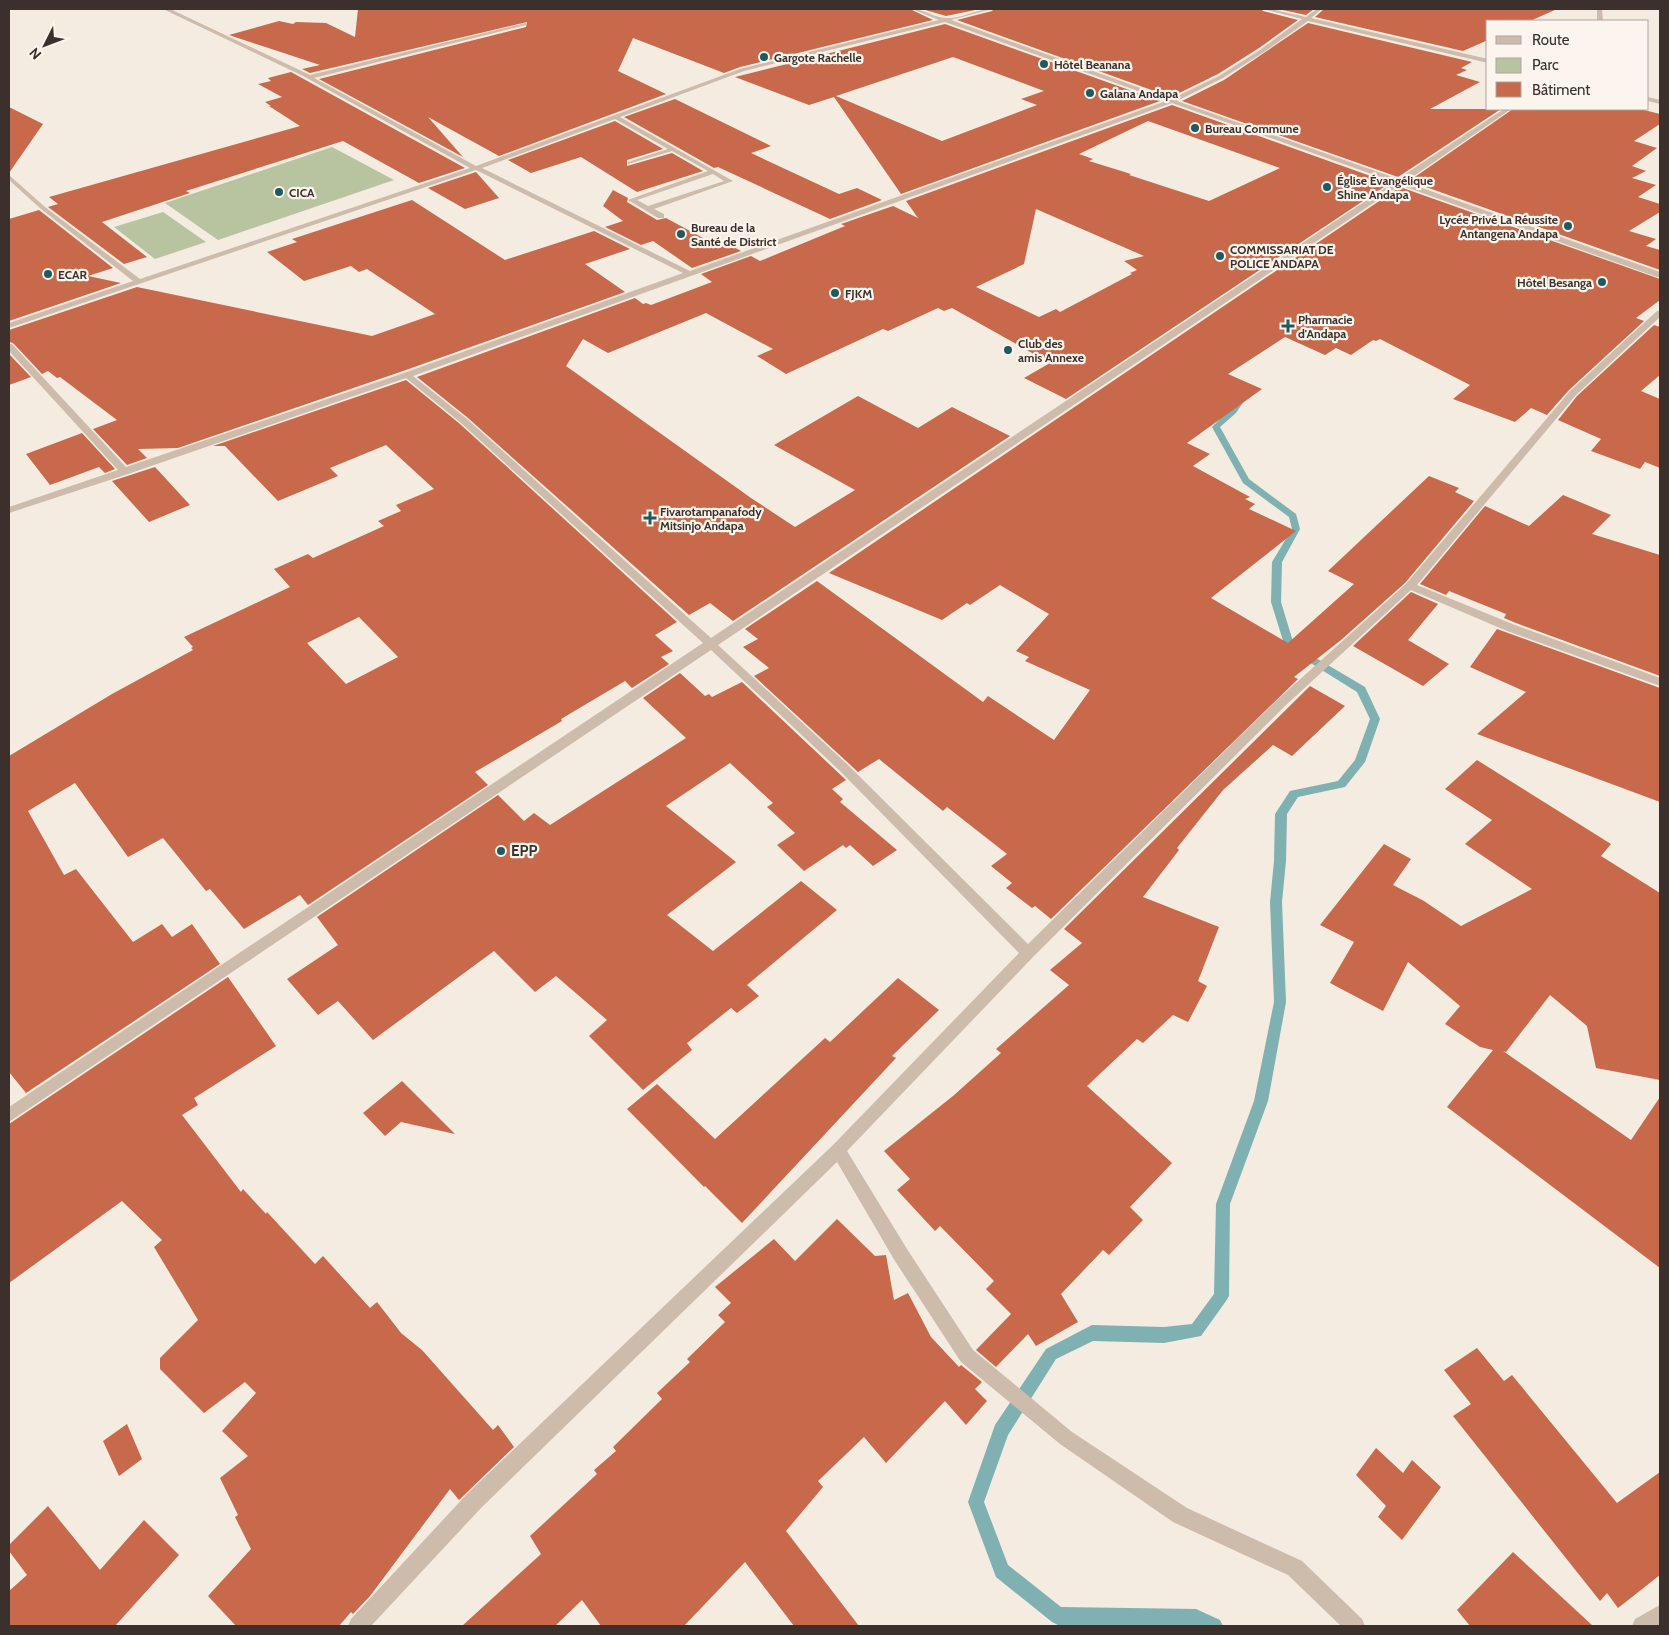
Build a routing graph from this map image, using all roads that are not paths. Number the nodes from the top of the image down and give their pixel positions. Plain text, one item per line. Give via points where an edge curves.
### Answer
1 (166, 9) edge
2 (914, 9) edge
3 (990, 9) edge
4 (1266, 9) edge
5 (1320, 9) edge
6 (1306, 18) junction
7 (945, 19) junction
8 (524, 24) dead end
9 (1486, 61) edge
10 (309, 77) junction
11 (1171, 101) junction
12 (1507, 110) edge
13 (616, 116) junction
14 (673, 149) junction
15 (630, 163) dead end
16 (476, 168) junction
17 (712, 172) junction
18 (9, 177) edge
19 (1399, 183) junction
20 (648, 209) junction
21 (661, 216) dead end
22 (691, 274) junction
23 (1660, 275) edge
24 (139, 282) junction
25 (1660, 313) edge
26 (9, 326) edge
27 (9, 346) edge
28 (407, 375) junction
29 (124, 472) junction
30 (9, 510) edge
31 (1410, 586) junction
32 (711, 644) junction
33 (1660, 682) edge
34 (1028, 953) junction
35 (9, 1115) edge
36 (838, 1150) junction
37 (1660, 1615) edge
38 (358, 1626) edge
39 (1355, 1626) edge
40 (1642, 1626) edge

1 - 10 street
2 - 7 street
3 - 7 street
4 - 6 street
5 - 6 street
6 - 9 street
6 - 11 street via 1220,77
7 - 11 street
7 - 13 street via 742,70
8 - 10 street
10 - 16 street
11 - 19 street
11 - 22 street
12 - 19 street
13 - 14 street
13 - 16 street
14 - 15 street
14 - 17 street
16 - 22 street
16 - 24 street
17 - 20 street via 631,200
17 - 20 street via 730,181
18 - 24 street via 43,208
19 - 23 street
19 - 32 street
20 - 21 street
22 - 28 street
24 - 26 street
25 - 31 street via 1573,394
27 - 29 street
28 - 29 street
28 - 32 street via 464,422
29 - 30 street
31 - 33 street via 1511,628
31 - 34 street via 1281,703
32 - 34 street via 844,768
32 - 35 street
34 - 36 street
36 - 38 street via 474,1501
36 - 39 street via 967,1356 1066,1438 1180,1515 1295,1568
37 - 40 street

